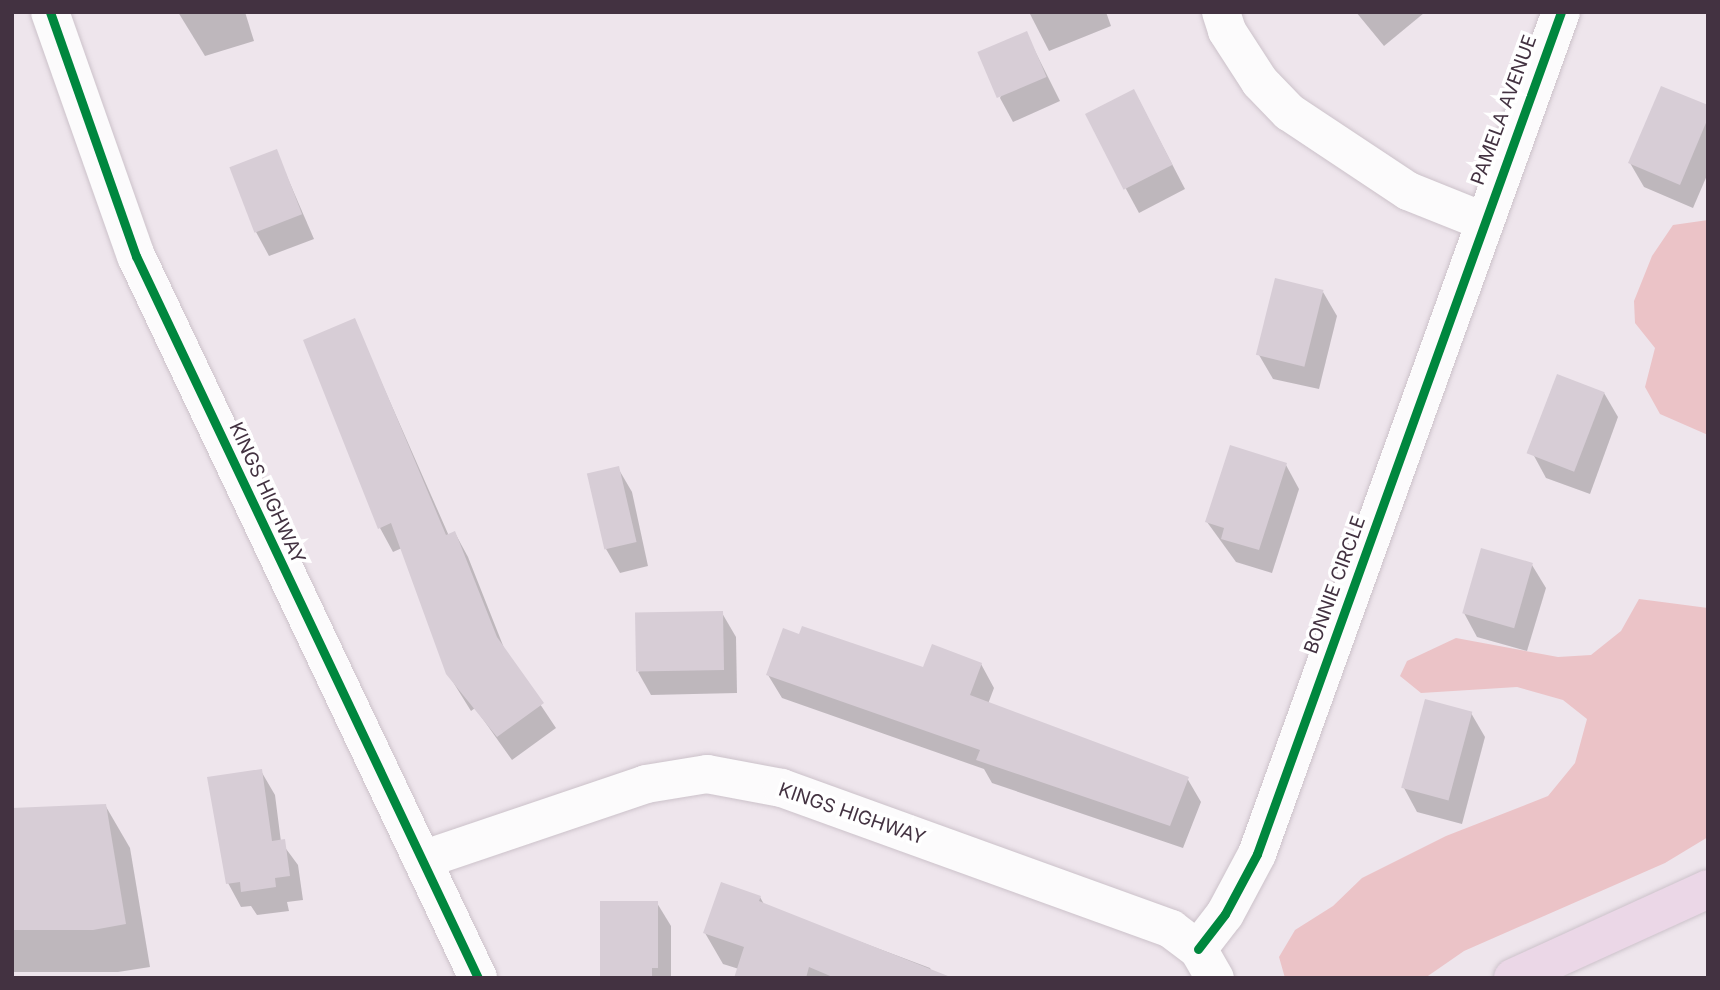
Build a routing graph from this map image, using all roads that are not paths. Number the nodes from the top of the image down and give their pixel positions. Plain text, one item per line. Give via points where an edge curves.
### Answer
1 (50, 12) edge
2 (1221, 12) edge
3 (1561, 12) edge
4 (1483, 221) junction
5 (422, 860) junction
6 (1708, 889) edge
7 (1207, 963) edge
8 (478, 978) edge
9 (1513, 978) edge

1 - 5 street, KINGS HIGHWAY via 136,256
2 - 4 street via 1227,30 1260,82 1299,120 1408,191
3 - 4 street, PAMELA AVENUE
4 - 7 street, BONNIE CIRCLE via 1257,854 1225,914
5 - 7 street, KINGS HIGHWAY via 646,784 707,774 782,788 1171,929
5 - 8 street, KINGS HIGHWAY
6 - 9 highway

